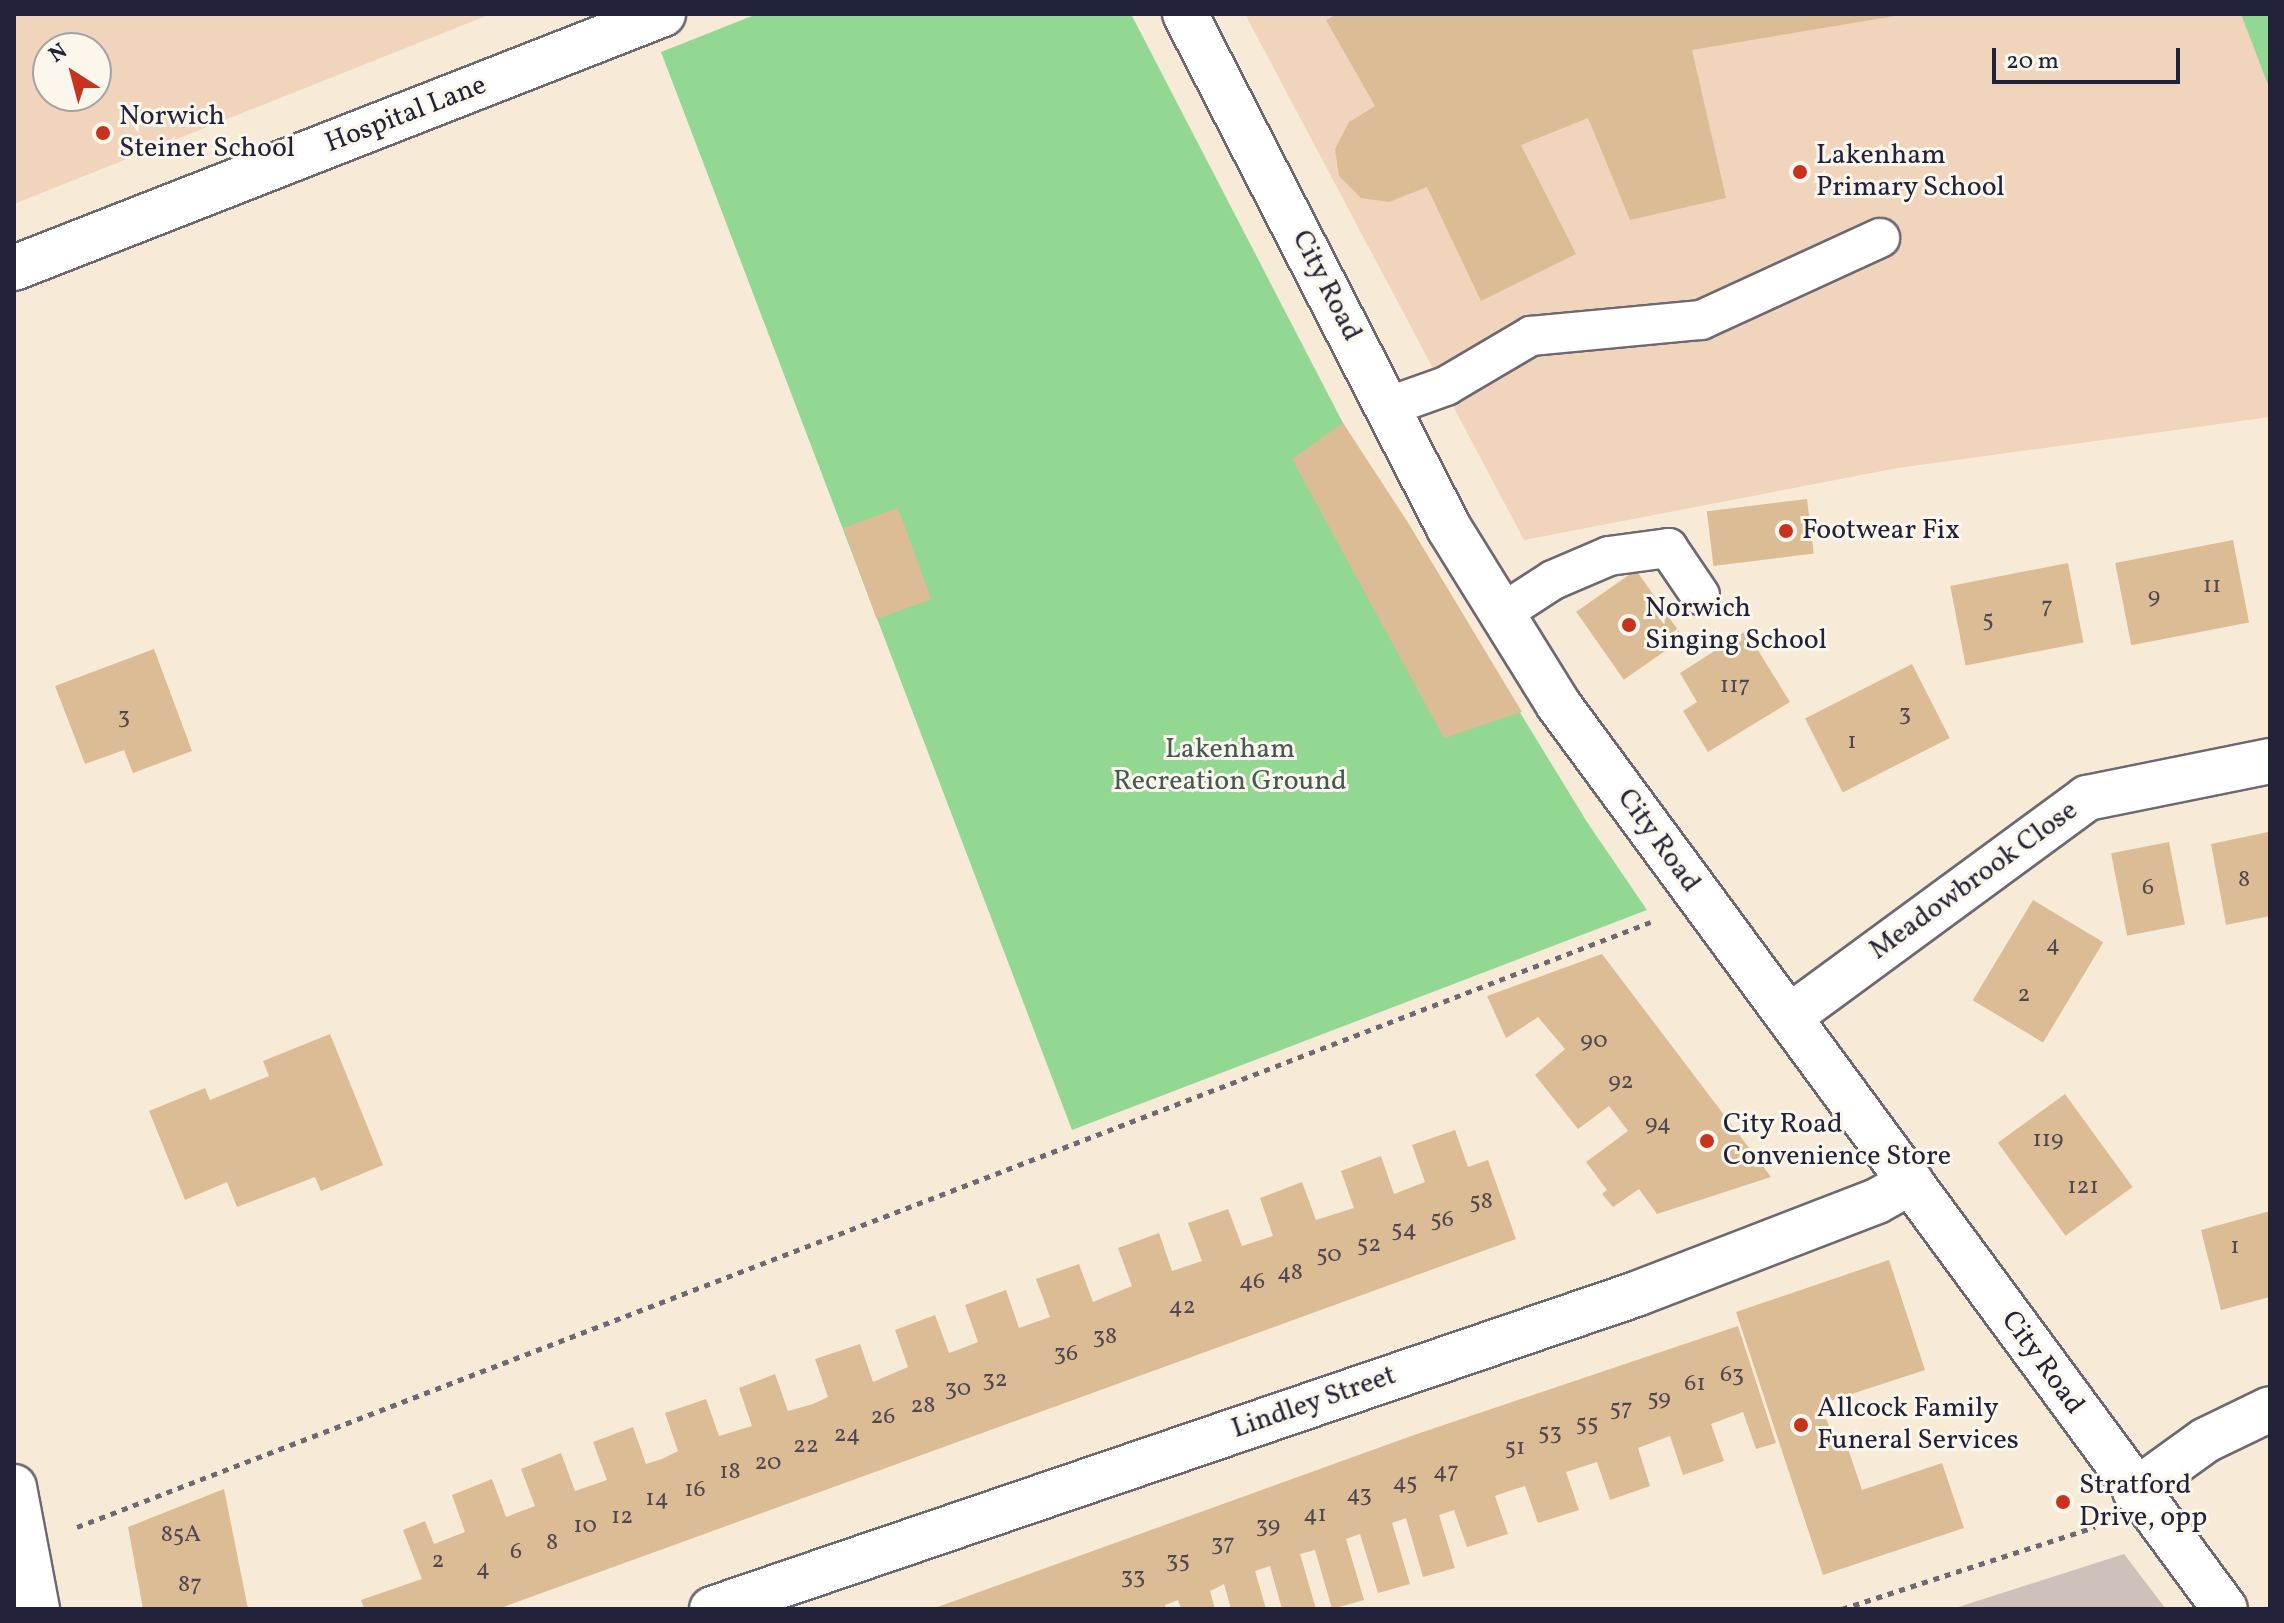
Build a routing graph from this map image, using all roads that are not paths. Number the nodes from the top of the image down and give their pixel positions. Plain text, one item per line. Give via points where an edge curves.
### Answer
1 (663, 14) edge
2 (1185, 14) edge
3 (1880, 238) dead end
4 (14, 268) edge
5 (1387, 407) junction
6 (1700, 595) dead end
7 (1502, 613) junction
8 (2270, 761) edge
9 (1789, 1017) junction
10 (1911, 1182) junction
11 (2270, 1409) edge
12 (14, 1487) edge
13 (2142, 1500) junction
14 (28, 1575) edge
15 (712, 1609) edge
16 (2225, 1609) edge

1 - 4 street, Hospital Lane
2 - 5 street, City Road
3 - 5 lane via 1701,320 1531,336 1446,386
5 - 7 street, City Road via 1449,528
6 - 7 lane via 1668,548 1609,556 1553,580
7 - 9 street, City Road via 1558,704
8 - 9 street, Meadowbrook Close via 2087,798
9 - 10 street, City Road
10 - 13 street, City Road
10 - 15 street, Lindley Street via 1877,1201 1636,1294
11 - 13 street via 2206,1440
12 - 14 street
13 - 16 street, City Road

